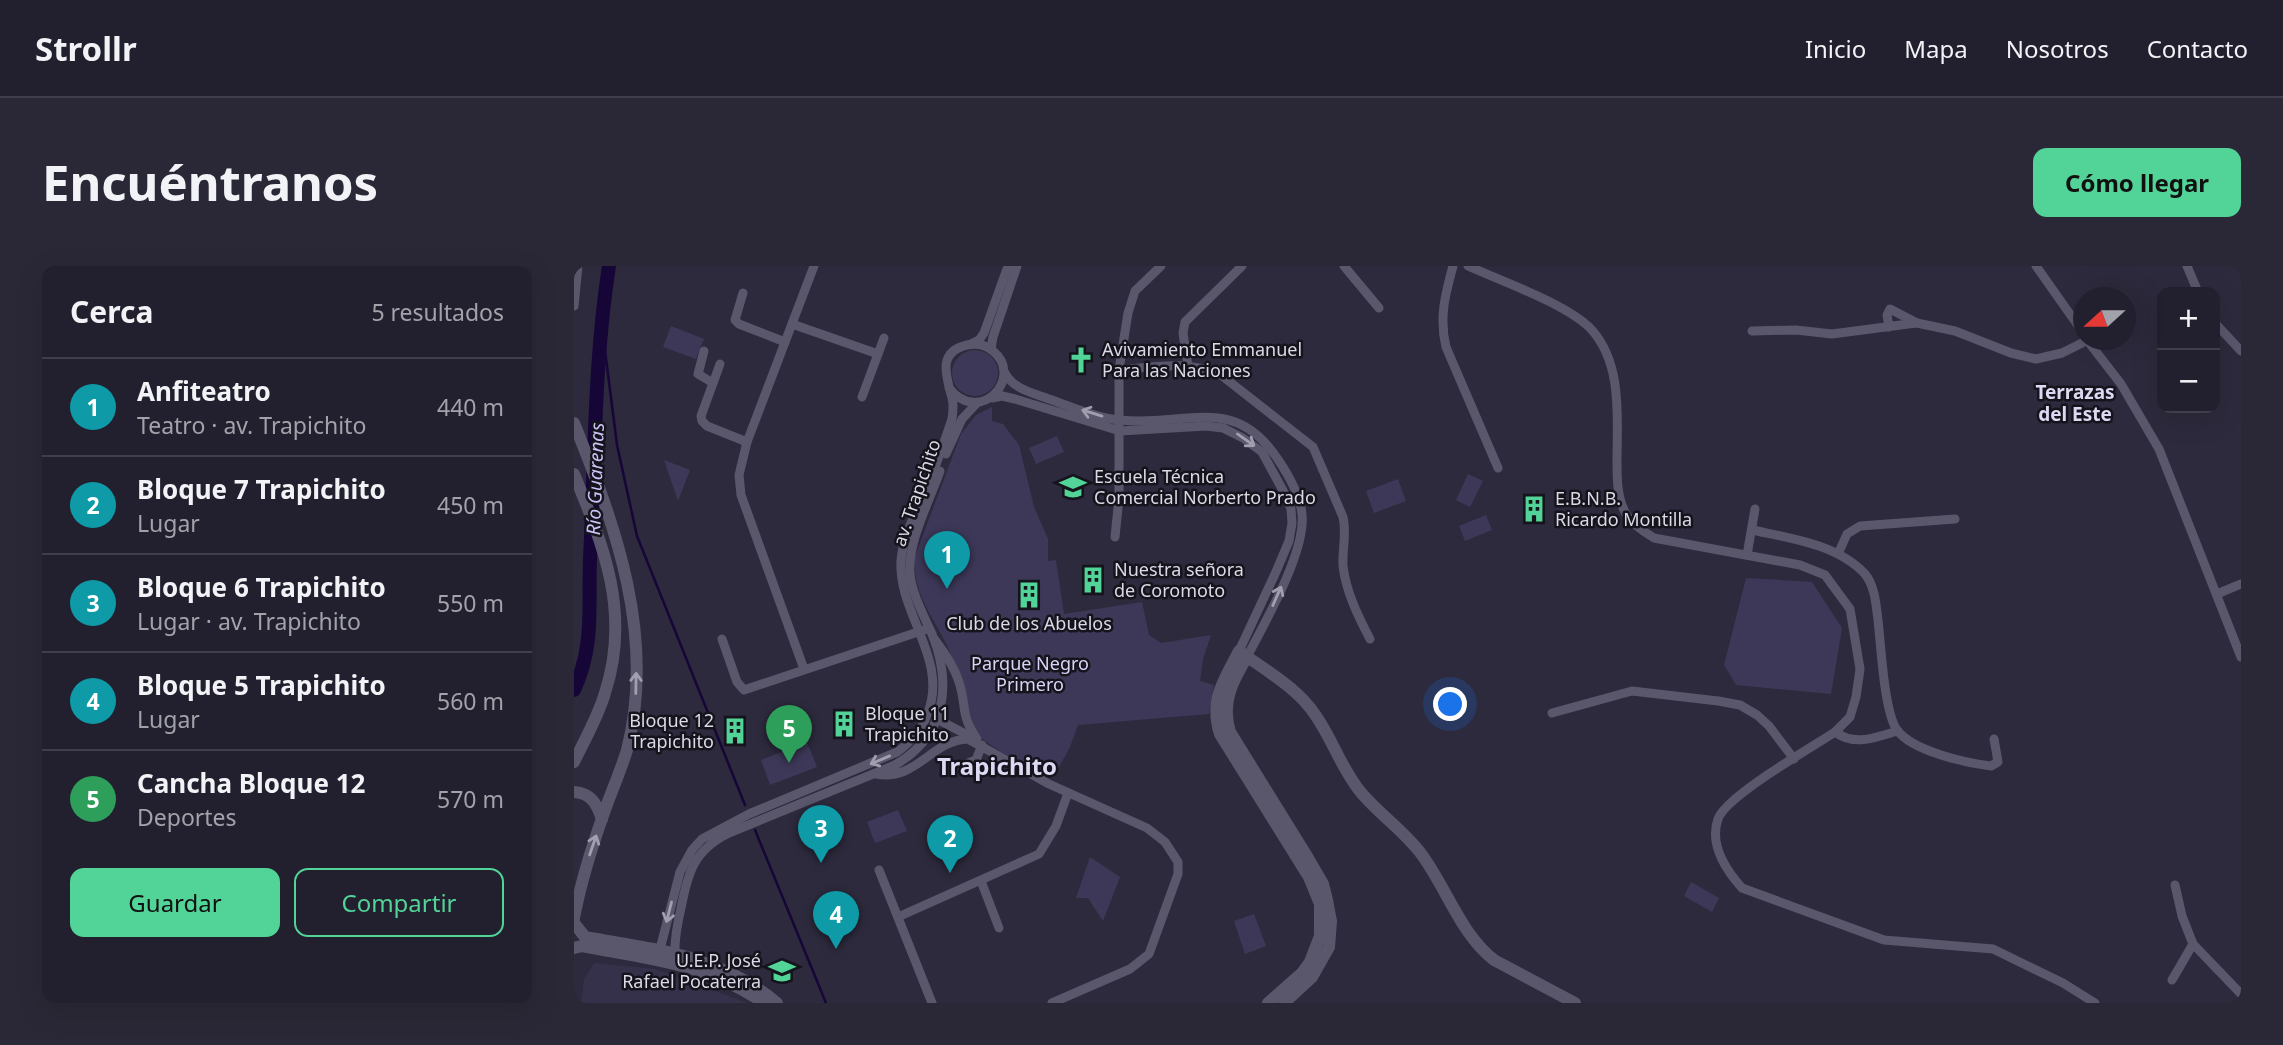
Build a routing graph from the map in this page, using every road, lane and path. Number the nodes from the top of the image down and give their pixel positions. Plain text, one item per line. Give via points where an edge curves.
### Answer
1 (578, 266) edge
2 (814, 266) edge
3 (1008, 266) edge
4 (1017, 266) edge
5 (1161, 266) edge
6 (1242, 266) edge
7 (1344, 266) edge
8 (1452, 266) edge
9 (1468, 266) edge
10 (2036, 266) edge
11 (2187, 266) edge
12 (2196, 287) edge
13 (743, 293) dead end
14 (574, 306) edge
15 (1379, 308) dead end
16 (2073, 318) edge
17 (1917, 323) junction
18 (792, 324) junction
19 (1889, 327) junction
20 (2220, 328) edge
21 (1752, 331) dead end
22 (884, 338) dead end
23 (785, 342) junction
24 (971, 344) junction
25 (2073, 347) edge
26 (991, 349) junction
27 (2095, 350) edge
28 (704, 351) dead end
29 (2241, 351) edge
30 (878, 354) junction
31 (720, 364) dead end
32 (1188, 366) junction
33 (1119, 370) junction
34 (1004, 371) junction
35 (712, 383) junction
36 (948, 388) junction
37 (862, 397) dead end
38 (990, 398) junction
39 (977, 403) junction
40 (1119, 420) junction
41 (574, 424) edge
42 (1120, 431) junction
43 (747, 442) junction
44 (1498, 468) dead end
45 (574, 474) edge
46 (1755, 509) dead end
47 (1955, 519) dead end
48 (1752, 530) junction
49 (1115, 537) dead end
50 (1838, 554) junction
51 (1747, 555) junction
52 (2241, 584) edge
53 (2217, 594) junction
54 (927, 632) junction
55 (722, 639) dead end
56 (1370, 639) dead end
57 (1243, 654) junction
58 (2241, 657) edge
59 (804, 669) junction
60 (1552, 713) dead end
61 (941, 721) junction
62 (1835, 732) junction
63 (1898, 732) junction
64 (1994, 739) dead end
65 (979, 742) junction
66 (948, 743) junction
67 (1794, 759) junction
68 (574, 762) edge
69 (968, 763) dead end
70 (875, 774) junction
71 (574, 792) edge
72 (1068, 793) junction
73 (602, 819) junction
74 (879, 870) dead end
75 (981, 881) junction
76 (2175, 885) dead end
77 (898, 917) junction
78 (574, 918) edge
79 (574, 923) edge
80 (999, 928) dead end
81 (2193, 944) junction
82 (574, 948) edge
83 (659, 955) junction
84 (675, 958) junction
85 (2172, 980) dead end
86 (2241, 994) edge
87 (764, 1003) edge
88 (777, 1003) edge
89 (932, 1003) edge
90 (1052, 1003) edge
91 (1268, 1003) edge
92 (1284, 1003) edge
93 (1575, 1003) edge
94 (2095, 1003) edge

1 - 14 street
2 - 18 street
3 - 24 street via 984,333
4 - 26 street
5 - 33 street via 1135,291
6 - 32 street via 1185,322
7 - 15 street
8 - 44 street via 1441,328
9 - 51 street via 1573,314 1602,343 1617,394 1620,499 1643,532
10 - 16 street
11 - 12 street
13 - 23 street via 735,320 738,324
17 - 19 street
17 - 19 street via 1890,309
17 - 25 street via 2036,359
18 - 23 street
18 - 30 street
19 - 21 street via 1832,334
20 - 29 street
22 - 30 street
23 - 43 street
24 - 26 street
24 - 36 street via 957,349 947,362
26 - 34 street
27 - 53 street via 2159,449
28 - 35 street via 698,374
30 - 37 street
31 - 35 street
32 - 33 street
32 - 56 street via 1221,375 1314,447 1343,517 1343,569
33 - 40 street
34 - 38 street via 1000,387
40 -> 34 street via 1030,392 1015,385
35 - 43 street via 702,421
36 - 39 street via 961,400
36 - 54 street via 952,419 901,558 903,586
38 - 39 street
38 - 42 street via 1015,399
39 - 54 street, av. Trapichito via 955,432 911,551 910,577
40 - 42 street
57 -> 40 street via 1267,618 1300,543 1302,514 1283,467 1261,438 1234,421 1215,417
73 -> 41 street via 627,750 637,634 626,571
42 - 49 street
42 -> 57 street via 1223,428 1243,438 1268,461 1291,509 1291,533
43 - 59 street via 739,475 741,495
45 - 68 street via 616,601 606,691
46 - 48 street
47 - 50 street via 1860,526 1847,534
48 - 50 street
48 - 51 street
50 - 63 street via 1867,576 1871,585 1889,711
51 - 62 street via 1825,575 1850,608 1860,668 1850,718
52 - 53 street
53 - 58 street
54 - 59 street
54 - 61 street, av. Trapichito via 943,679
54 - 65 street via 954,667 966,722
54 -> 83 street via 933,684 930,708 914,739 884,759 749,814 702,839 680,872
55 - 59 street via 744,690
57 - 91 street via 1217,695 1214,709 1220,734 1309,877 1320,904 1320,936 1310,962
57 - 92 street via 1226,702 1230,732 1323,884 1331,921 1329,947 1321,965
57 - 93 street via 1308,704 1360,791 1420,852 1485,953
60 - 67 street via 1632,691 1740,705 1769,726
61 - 65 street
61 - 66 street, av. Trapichito via 948,728
61 - 70 street, av. Trapichito via 914,753
62 - 63 street via 1854,741
62 - 67 street
63 - 64 street via 1939,754 1991,766 1998,762
65 - 66 street
65 - 69 street via 976,760
65 - 72 street
66 - 70 street, av. Trapichito via 901,775
67 - 94 street via 1732,800 1718,818 1715,838 1721,857 1742,888 1884,940 1993,949
70 - 84 street, av. Trapichito via 711,842 687,878
71 - 73 street via 591,798
72 - 75 street via 1039,854
72 - 90 street via 1147,828 1165,842 1178,862 1178,874 1149,954 1130,969
78 -> 73 street
74 - 77 street
75 - 77 street
75 - 80 street
76 - 81 street
77 - 89 street
79 - 83 street via 585,937
81 - 85 street
81 - 86 street
82 - 83 street
83 - 84 street
84 - 87 street
84 - 88 street via 726,970

